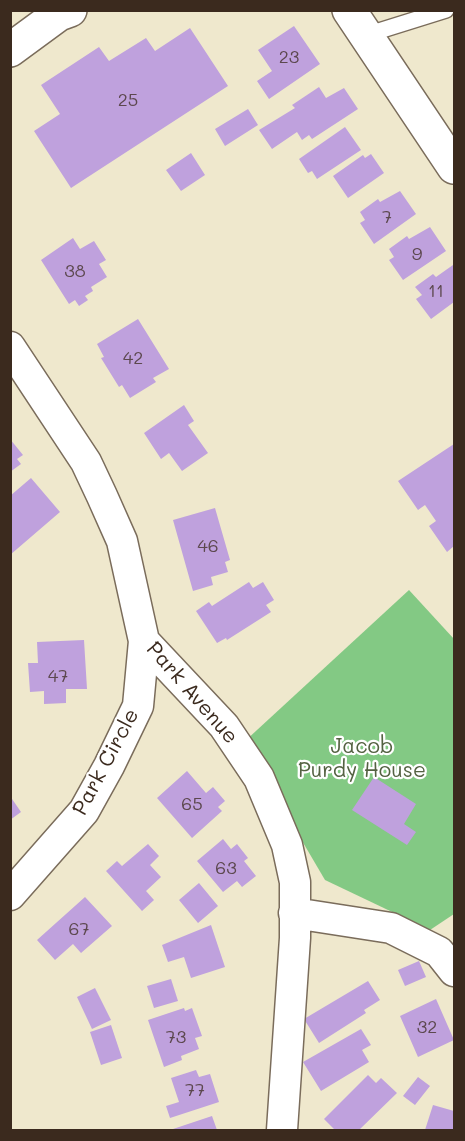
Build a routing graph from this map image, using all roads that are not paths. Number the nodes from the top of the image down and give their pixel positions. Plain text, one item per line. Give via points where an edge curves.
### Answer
1 (70, 10) edge
2 (446, 10) edge
3 (358, 23) edge
4 (10, 51) edge
5 (454, 167) edge
6 (10, 347) edge
7 (144, 641) junction
8 (10, 895) edge
9 (294, 913) junction
10 (454, 971) edge
11 (282, 1131) edge

1 - 4 street
2 - 3 lane
3 - 5 street
6 - 7 street, Park Avenue via 86,462 102,496 122,542
7 - 8 street, Park Circle via 138,706 109,766 84,811
7 - 9 street, Park Avenue via 224,726 259,778 287,844 295,882
9 - 10 street via 391,928 439,952
9 - 11 street, Park Avenue

